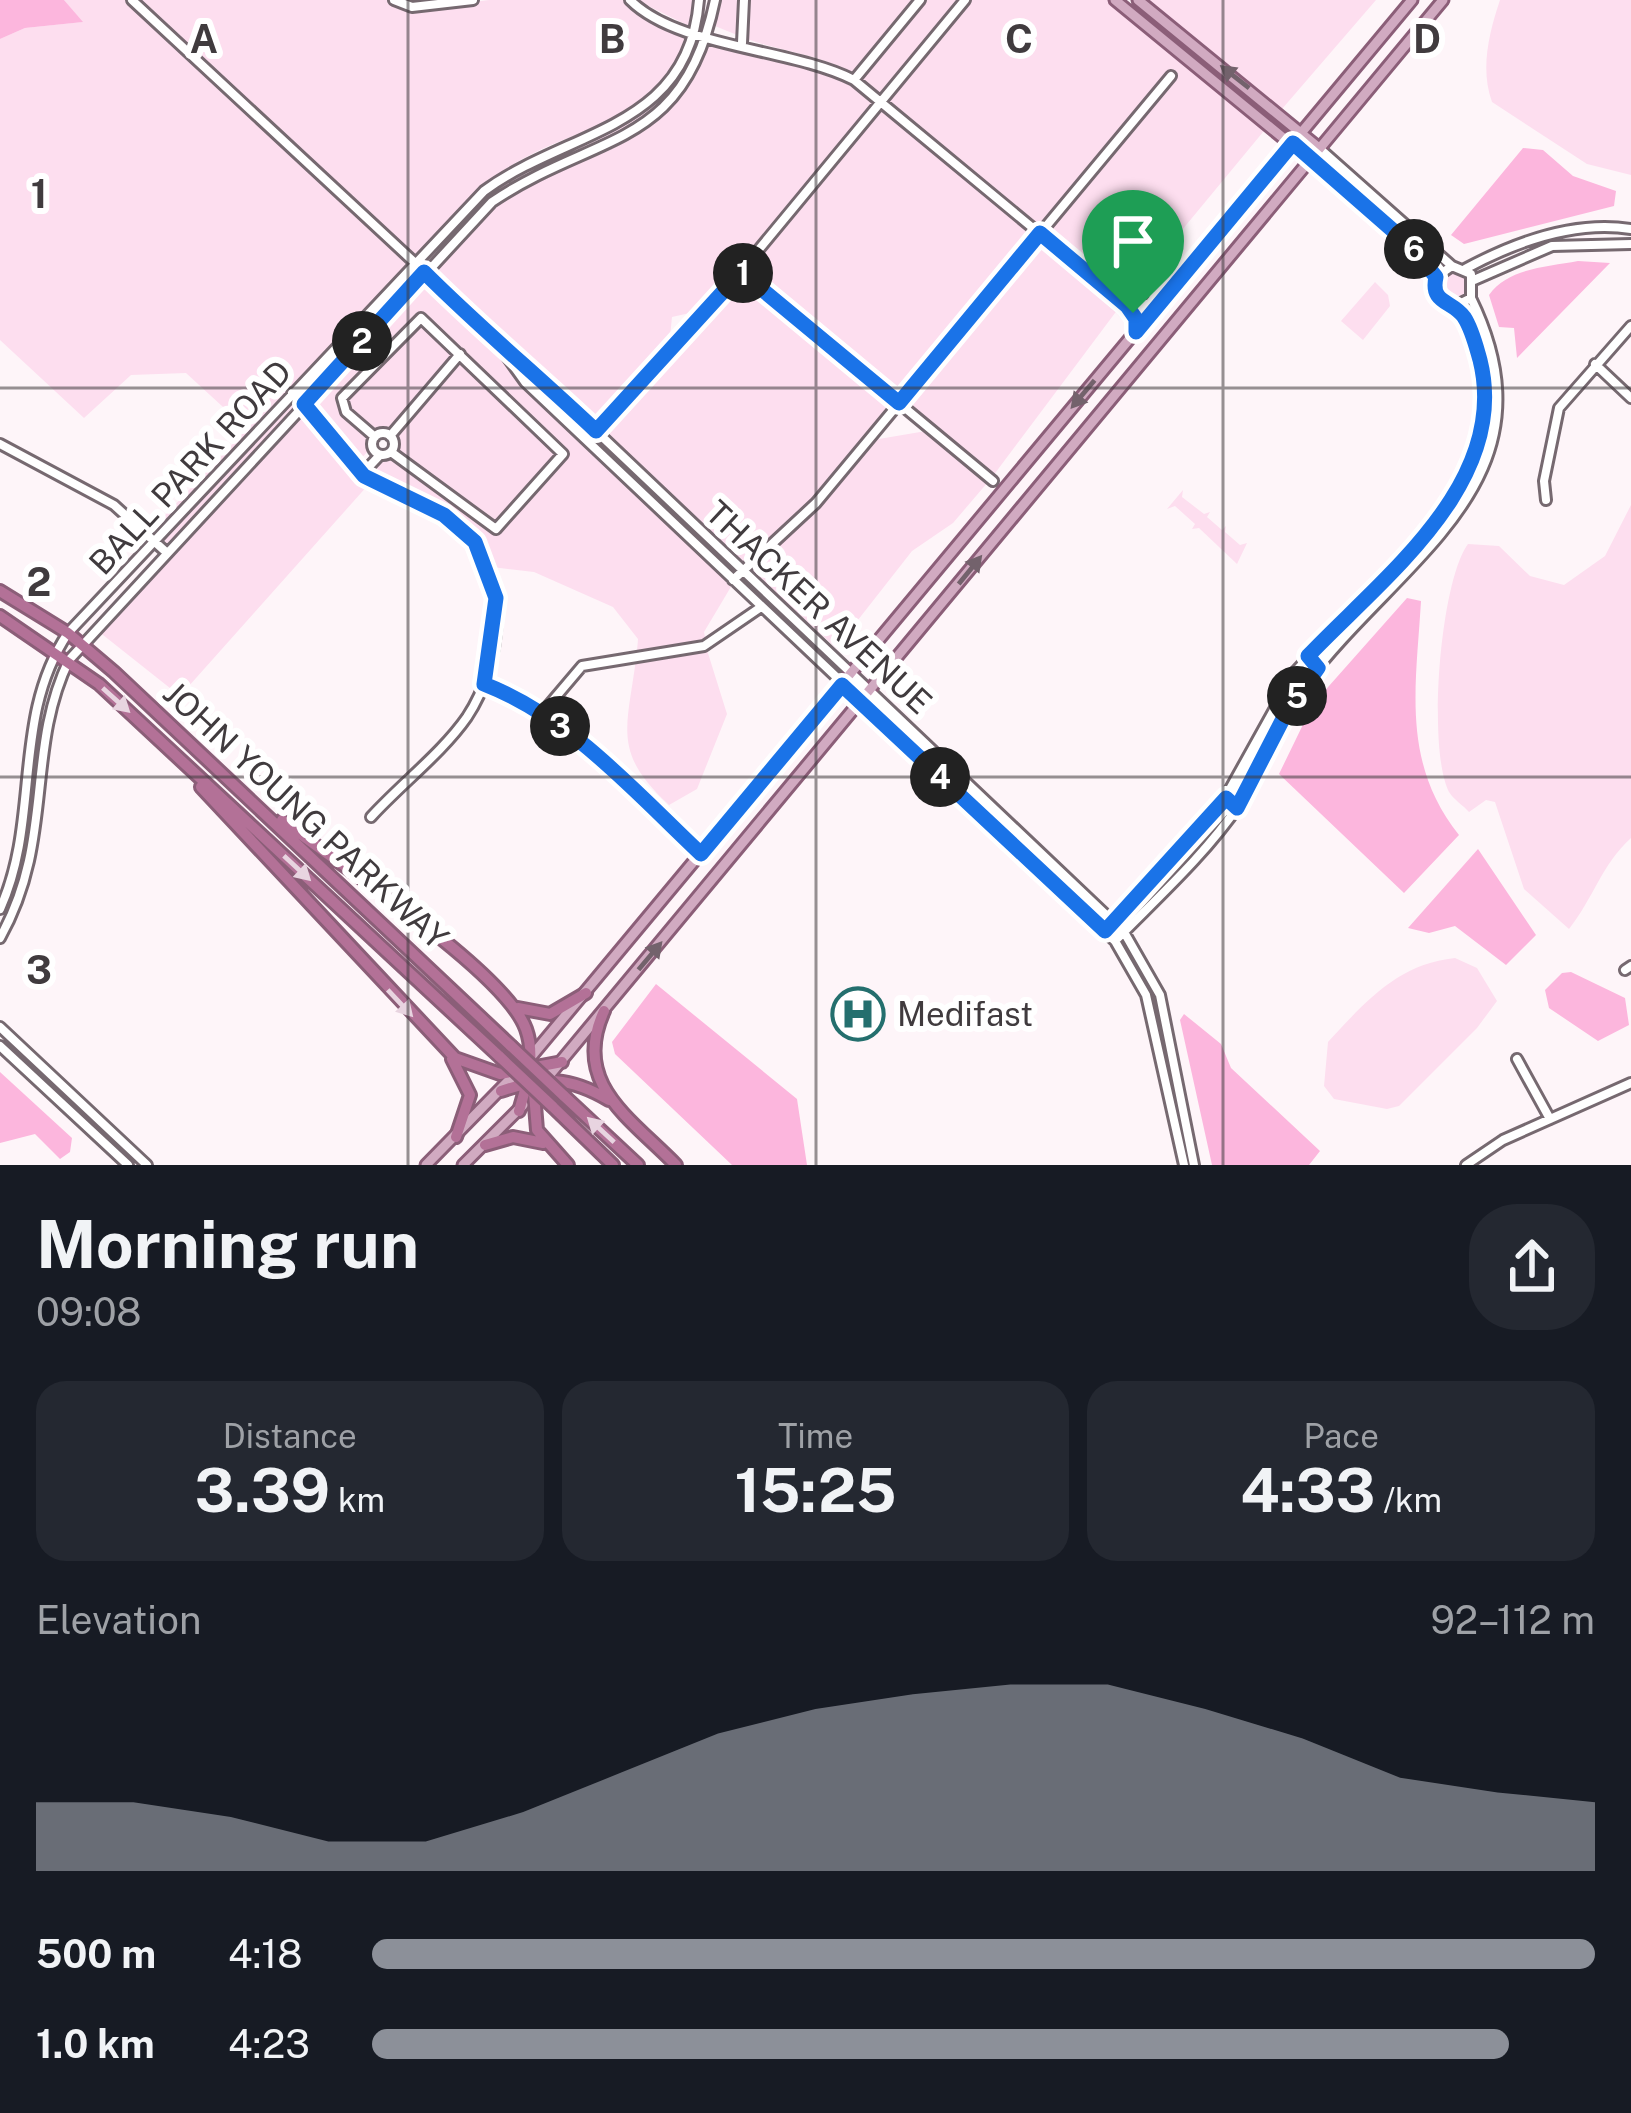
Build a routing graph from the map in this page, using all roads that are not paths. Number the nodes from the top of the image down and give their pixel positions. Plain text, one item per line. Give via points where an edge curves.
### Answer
1 (132, 0) edge
2 (394, 0) edge
3 (473, 0) edge
4 (630, 0) edge
5 (699, 0) edge
6 (715, 0) edge
7 (744, 0) edge
8 (920, 0) edge
9 (965, 0) edge
10 (1114, 0) edge
11 (1134, 0) edge
12 (1412, 0) edge
13 (1443, 0) edge
14 (694, 32) junction
15 (708, 36) junction
16 (742, 44) junction
17 (1171, 76) dead end
18 (854, 80) junction
19 (881, 101) junction
20 (1302, 132) junction
21 (1293, 143) junction
22 (1319, 148) junction
23 (1310, 160) junction
24 (1631, 229) edge
25 (1040, 233) junction
26 (1631, 244) edge
27 (414, 262) junction
28 (1452, 266) junction
29 (1466, 269) junction
30 (424, 272) junction
31 (741, 272) junction
32 (1436, 277) junction
33 (1474, 280) junction
34 (1471, 298) junction
35 (1163, 299) junction
36 (1127, 306) junction
37 (1453, 307) junction
38 (1631, 326) edge
39 (1136, 332) junction
40 (460, 354) junction
41 (505, 354) junction
42 (1595, 364) junction
43 (292, 393) junction
44 (1631, 398) edge
45 (899, 403) junction
46 (304, 404) junction
47 (596, 431) junction
48 (375, 436) junction
49 (390, 436) junction
50 (587, 441) junction
51 (0, 445) edge
52 (382, 452) junction
53 (364, 472) junction
54 (993, 481) dead end
55 (1546, 500) dead end
56 (677, 507) junction
57 (667, 517) junction
58 (154, 540) junction
59 (166, 552) junction
60 (744, 569) junction
61 (733, 580) junction
62 (0, 591) edge
63 (761, 607) junction
64 (0, 616) edge
65 (68, 633) junction
66 (82, 644) junction
67 (56, 651) junction
68 (1308, 656) junction
69 (70, 660) junction
70 (1318, 668) junction
71 (853, 671) junction
72 (484, 684) junction
73 (842, 685) junction
74 (872, 688) junction
75 (861, 702) junction
76 (543, 712) junction
77 (150, 731) junction
78 (1226, 798) junction
79 (254, 802) junction
80 (1237, 808) junction
81 (371, 817) dead end
82 (39, 820) junction
83 (24, 828) junction
84 (1027, 836) junction
85 (1036, 844) junction
86 (1017, 848) junction
87 (701, 854) junction
88 (1026, 856) junction
89 (0, 909) edge
90 (1115, 921) junction
91 (1105, 931) junction
92 (1124, 932) junction
93 (0, 938) edge
94 (1115, 941) junction
95 (586, 993) junction
96 (509, 1003) junction
97 (604, 1011) junction
98 (0, 1027) edge
99 (1169, 1035) junction
100 (1156, 1038) junction
101 (0, 1046) edge
102 (447, 1051) junction
103 (535, 1053) junction
104 (1516, 1059) dead end
105 (562, 1062) joint
106 (516, 1074) junction
107 (535, 1076) junction
108 (1631, 1083) edge
109 (501, 1091) junction
110 (531, 1096) junction
111 (617, 1104) junction
112 (519, 1111) junction
113 (1550, 1119) junction
114 (110, 1130) junction
115 (456, 1137) junction
116 (102, 1140) junction
117 (546, 1144) junction
118 (485, 1145) junction
119 (128, 1165) edge
120 (147, 1165) edge
121 (426, 1165) edge
122 (464, 1165) edge
123 (568, 1165) edge
124 (613, 1165) edge
125 (638, 1165) edge
126 (676, 1165) edge
127 (1184, 1165) edge
128 (1194, 1165) edge
129 (1466, 1165) edge

1 - 27 street, THACKER AVENUE
2 - 3 street via 412,7
4 - 14 street
5 - 14 street, BALL PARK ROAD
6 - 15 street, BALL PARK ROAD
7 - 16 street
8 - 18 street
9 - 19 street
10 - 21 main road
20 -> 11 main road
12 - 20 main road
13 - 22 main road
14 - 15 street
14 - 27 street, BALL PARK ROAD via 683,62 634,116 514,168
15 - 16 street
15 - 30 street, BALL PARK ROAD via 678,93 650,123 536,172 492,202
16 - 18 street
17 - 25 street
18 - 19 street
19 - 25 street
19 - 31 street
20 - 21 main road
20 - 22 main road
21 - 23 main road
21 - 35 main road
22 - 23 main road
22 - 28 street
23 - 32 street
74 -> 23 main road
24 - 29 street via 1563,231
25 - 36 street
25 - 45 street
26 - 33 street via 1552,246
27 - 30 street, THACKER AVENUE
27 - 43 street, BALL PARK ROAD
28 - 29 street
28 - 32 street
29 - 33 street
30 - 41 street, THACKER AVENUE
30 - 46 street, BALL PARK ROAD
31 - 45 street
31 - 47 street
32 - 37 street via 1435,292
33 - 34 street
34 - 37 street
34 - 70 street via 1499,392 1476,489
35 - 36 street
35 - 39 main road
36 - 39 street
37 - 68 street via 1466,320 1482,368 1473,457 1437,518
38 - 42 street
39 -> 71 main road
40 - 48 street via 415,320 343,398 346,412
40 - 49 street
40 - 52 street via 560,448 562,459 496,529
41 - 47 street, THACKER AVENUE
41 - 50 street, THACKER AVENUE
42 - 44 street
42 - 55 street via 1559,408
43 - 46 street
43 - 58 street, BALL PARK ROAD
45 - 54 street
45 - 60 street via 816,503
46 - 53 street
46 - 59 street, BALL PARK ROAD
47 - 50 street
47 - 56 street, THACKER AVENUE
48 - 49 street
48 - 52 street
49 - 52 street
50 - 57 street, THACKER AVENUE
51 - 58 street via 94,491
52 - 53 street
53 - 72 street via 449,518 485,558 497,618
56 - 57 street
56 - 60 street, THACKER AVENUE
57 - 61 street, THACKER AVENUE
58 - 59 street
58 - 65 street, BALL PARK ROAD
59 - 66 street, BALL PARK ROAD
60 - 61 street
60 - 71 street, THACKER AVENUE
61 - 63 street, THACKER AVENUE
62 - 65 highway, JOHN YOUNG PARKWAY
63 - 73 street, THACKER AVENUE
63 - 76 street via 704,646 582,665
64 - 67 highway, JOHN YOUNG PARKWAY
65 - 66 highway, JOHN YOUNG PARKWAY
65 - 67 street, BALL PARK ROAD
66 - 69 street, BALL PARK ROAD
66 - 79 highway, JOHN YOUNG PARKWAY
67 - 69 highway, JOHN YOUNG PARKWAY
67 - 83 street, BALL PARK ROAD via 28,745
68 - 70 street
68 - 78 street
69 -> 77 highway, JOHN YOUNG PARKWAY
69 - 82 street, BALL PARK ROAD via 52,705
70 - 80 street
71 - 73 main road
71 - 74 street, THACKER AVENUE
72 - 76 street
72 - 81 street via 464,721
73 - 75 street, THACKER AVENUE
73 - 87 main road
74 - 75 main road
74 - 84 street, THACKER AVENUE
75 - 86 street, THACKER AVENUE
97 -> 75 main road
76 - 87 street
77 -> 102 highway
77 -> 124 highway, JOHN YOUNG PARKWAY, bridge
78 - 80 street
78 - 90 street
79 - 96 highway via 416,918
125 -> 79 highway, JOHN YOUNG PARKWAY, bridge
80 - 92 street
82 - 83 street
82 - 93 street, BALL PARK ROAD via 19,904
83 - 89 street, BALL PARK ROAD
84 - 85 street, THACKER AVENUE
84 - 86 street
85 - 88 street
85 - 90 street, THACKER AVENUE
86 - 88 street, THACKER AVENUE
87 - 95 main road
88 - 91 street, THACKER AVENUE
90 - 91 street
90 - 92 street, THACKER AVENUE
91 - 94 street, THACKER AVENUE
92 - 94 street
92 - 99 street, THACKER AVENUE via 1145,962
94 - 100 street, THACKER AVENUE via 1146,995
95 - 96 highway via 544,1015
95 - 103 main road
96 - 103 highway
97 - 105 main road
97 - 111 highway via 590,1059
98 - 114 street
99 - 100 street
99 - 128 street, THACKER AVENUE
100 - 127 street, THACKER AVENUE
101 - 116 street
102 - 106 highway via 483,1071
102 - 115 highway via 470,1095
103 - 106 main road
103 - 107 highway
104 - 113 street
105 - 107 highway
106 - 107 highway
106 - 109 main road
107 - 109 highway
107 - 110 highway
107 - 111 highway via 585,1086
107 - 112 highway
108 - 113 street
109 - 115 main road
110 - 112 main road
110 - 117 highway
111 - 126 highway
112 - 118 main road
113 - 129 street
114 - 116 street
114 - 120 street
115 - 121 main road
116 - 119 street
117 - 118 highway via 524,1137
117 - 123 highway
118 - 122 main road

